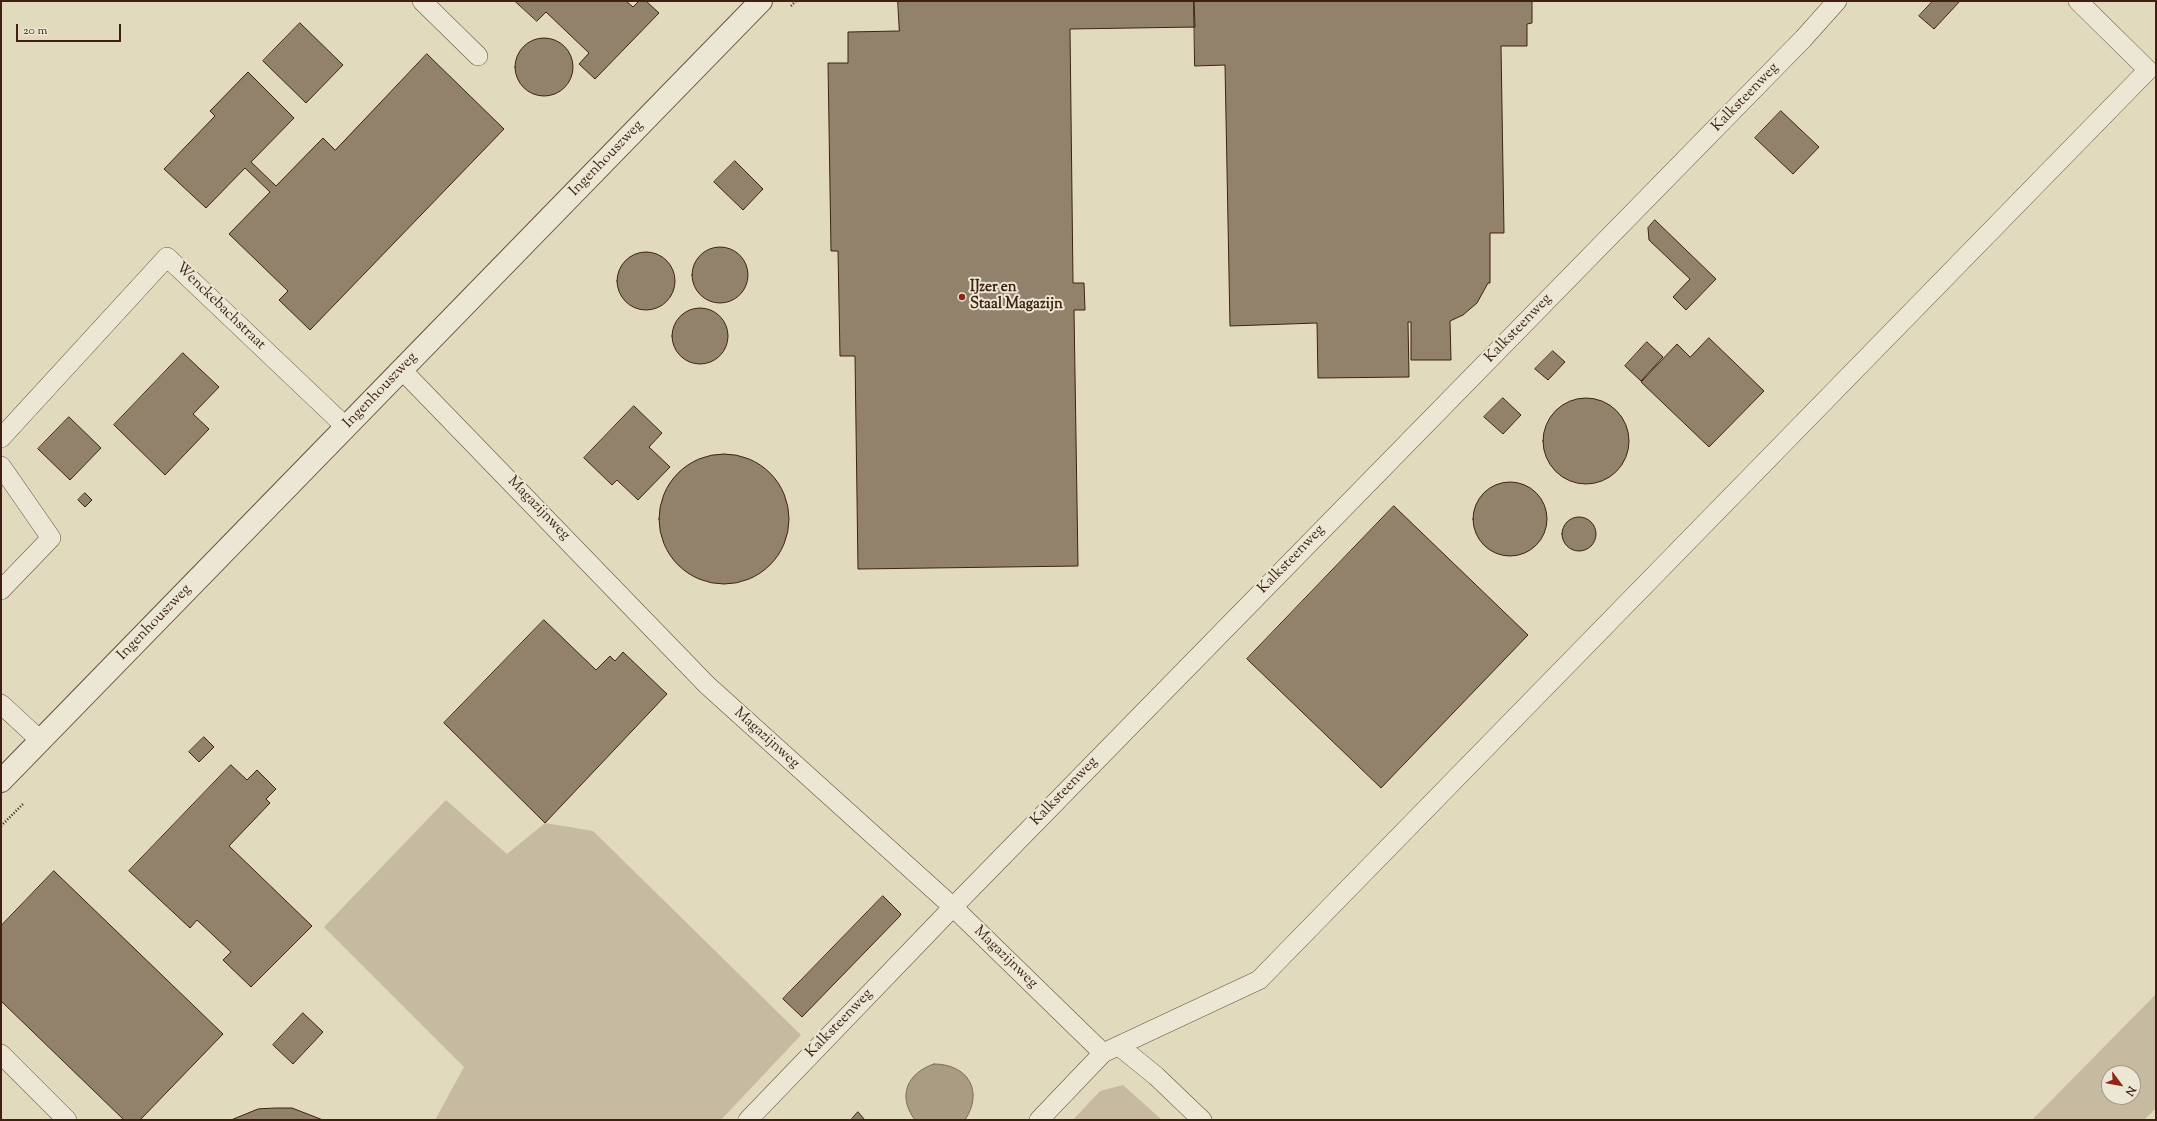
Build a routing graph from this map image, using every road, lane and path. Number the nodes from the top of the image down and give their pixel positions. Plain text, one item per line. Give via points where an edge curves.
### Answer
1 (422, 1) edge
2 (761, 1) edge
3 (1837, 1) edge
4 (2078, 1) edge
5 (478, 56) dead end
6 (401, 369) junction
7 (346, 427) junction
8 (1, 438) edge
9 (1, 466) edge
10 (1, 590) edge
11 (1, 704) edge
12 (40, 740) junction
13 (1, 781) edge
14 (952, 907) junction
15 (1111, 1050) junction
16 (1, 1054) edge
17 (68, 1120) edge
18 (748, 1120) edge
19 (1039, 1120) edge
20 (1202, 1120) edge

1 - 5 lane
2 - 6 street, Ingenhouszweg
3 - 14 lane, Kalksteenweg via 1798,45
4 - 15 lane via 2148,70 1259,980
6 - 7 street, Ingenhouszweg
6 - 14 lane, Magazijnweg via 707,686
7 - 8 lane, Wenckebachstraat via 167,257
7 - 12 street, Ingenhouszweg
9 - 10 lane via 51,538
11 - 12 lane
12 - 13 street, Ingenhouszweg
14 - 15 lane, Magazijnweg
14 - 18 lane, Kalksteenweg
15 - 19 lane
15 - 20 lane, Magazijnweg via 1156,1076
16 - 17 lane

